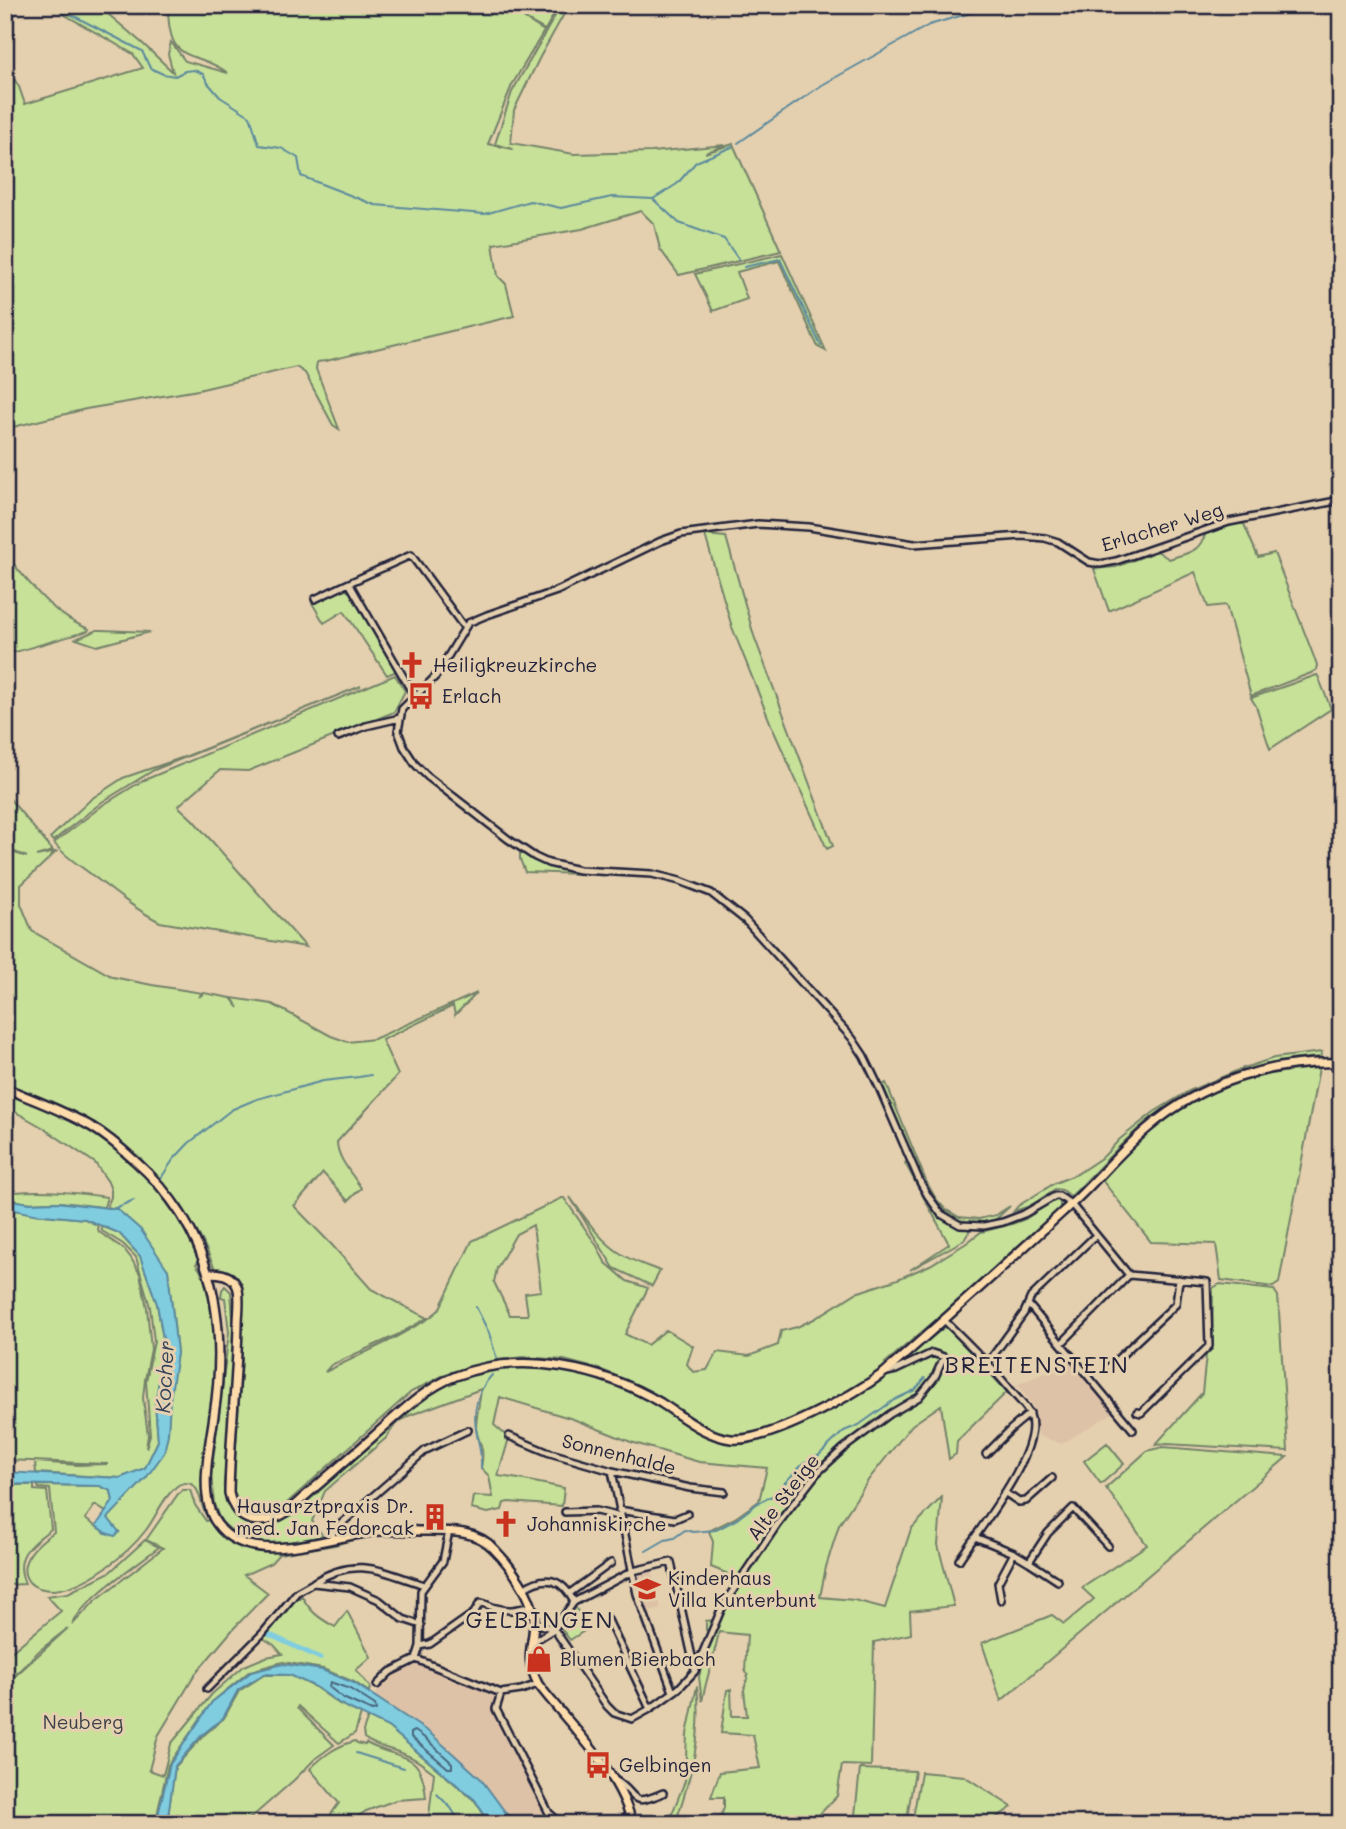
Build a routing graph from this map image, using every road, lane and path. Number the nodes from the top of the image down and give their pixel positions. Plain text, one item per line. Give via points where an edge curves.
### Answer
1 (1341, 500) edge
2 (349, 583) junction
3 (315, 599) dead end
4 (464, 627) junction
5 (415, 696) junction
6 (400, 718) junction
7 (338, 737) dead end
8 (1341, 1063) edge
9 (5, 1088) edge
10 (1071, 1204) junction
11 (1096, 1235) junction
12 (209, 1273) junction
13 (1129, 1275) junction
14 (1179, 1279) junction
15 (1028, 1304) junction
16 (944, 1320) junction
17 (1062, 1343) junction
18 (986, 1364) junction
19 (1109, 1367) dead end
20 (885, 1372) junction
21 (1137, 1412) dead end
22 (1030, 1413) junction
23 (468, 1430) dead end
24 (1133, 1430) dead end
25 (509, 1436) dead end
26 (986, 1454) dead end
27 (611, 1471) junction
28 (1052, 1478) dead end
29 (724, 1492) dead end
30 (1004, 1492) junction
31 (565, 1512) dead end
32 (620, 1514) junction
33 (687, 1514) dead end
34 (449, 1531) junction
35 (975, 1537) junction
36 (331, 1539) junction
37 (1108, 1546) dead end
38 (1014, 1553) junction
39 (960, 1560) dead end
40 (611, 1563) dead end
41 (1032, 1564) junction
42 (633, 1571) junction
43 (1058, 1581) dead end
44 (313, 1583) junction
45 (424, 1585) junction
46 (523, 1589) junction
47 (570, 1593) junction
48 (1001, 1600) dead end
49 (574, 1602) junction
50 (532, 1606) junction
51 (607, 1618) dead end
52 (534, 1623) junction
53 (421, 1625) junction
54 (554, 1629) junction
55 (531, 1643) junction
56 (420, 1646) junction
57 (416, 1659) junction
58 (695, 1671) junction
59 (538, 1684) junction
60 (377, 1685) dead end
61 (206, 1689) dead end
62 (673, 1692) junction
63 (501, 1693) junction
64 (650, 1709) junction
65 (613, 1779) junction
66 (663, 1793) dead end
67 (562, 1824) edge
68 (632, 1824) edge

1 - 4 street, Erlacher Weg via 1229,523 1100,564 1058,542 1022,536 914,544 782,524 681,534 557,591
2 - 3 street
2 - 4 street via 411,555
2 - 5 street
4 - 5 street via 436,676
5 - 6 street
6 - 7 street
6 - 10 street via 400,739 415,764 535,857 579,870 641,872 680,881 711,893 745,920 858,1047 920,1182 947,1219 984,1226 1024,1214 1055,1196
8 - 10 main road via 1289,1065 1250,1074 1186,1101 1149,1127
9 - 12 main road via 92,1127 123,1150 182,1216
10 - 11 street
10 - 16 main road
11 - 13 street
11 - 15 street
12 - 20 main road via 228,1276 238,1290 229,1493 232,1504 250,1520 272,1520 287,1512 431,1388 482,1368 536,1363 597,1375 658,1402 712,1434 743,1439 791,1424
12 - 36 main road via 219,1356 207,1476 214,1520 231,1539 259,1548
13 - 14 street
13 - 17 street
14 - 19 street via 1177,1304
14 - 21 street via 1207,1282 1209,1346 1142,1413
15 - 17 street
15 - 18 street
16 - 18 street
16 - 20 main road
17 - 24 street
18 - 22 street
20 - 58 street, Alte Steige via 932,1353 944,1357 919,1396 844,1448 817,1473 730,1595
22 - 26 street
22 - 30 street via 1033,1428 1027,1452
23 - 36 street via 426,1450 334,1530
25 - 27 street, Sonnenhalde
27 - 29 street, Sonnenhalde
27 - 32 street
28 - 30 street via 1026,1501 1019,1502
30 - 35 street
31 - 32 street
32 - 33 street via 675,1519
32 - 42 street
34 - 36 main road via 374,1531
34 - 45 street via 443,1561
34 - 46 main road via 488,1543
35 - 38 street
35 - 39 street
37 - 41 street via 1073,1508 1048,1533
38 - 41 street
38 - 48 street via 998,1583
40 - 47 street
41 - 43 street
42 - 49 street
42 - 58 street via 671,1562
42 - 62 street
44 - 45 street via 360,1566
44 - 53 street via 350,1587
44 - 61 street via 297,1592
45 - 53 street
46 - 47 street via 538,1581 555,1581
46 - 50 main road
47 - 49 street
49 - 54 street
50 - 52 main road
50 - 56 street via 505,1610 480,1603 474,1613 430,1644
51 - 64 street
52 - 54 street
52 - 55 main road
53 - 56 street
54 - 55 street
54 - 64 street via 614,1713 632,1720
55 - 59 main road via 530,1667
56 - 57 street
57 - 60 street via 390,1672
57 - 63 street
58 - 62 street
59 - 63 street
59 - 65 main road
62 - 64 street
63 - 67 street via 496,1709 549,1812
65 - 66 street via 642,1801
65 - 68 main road

